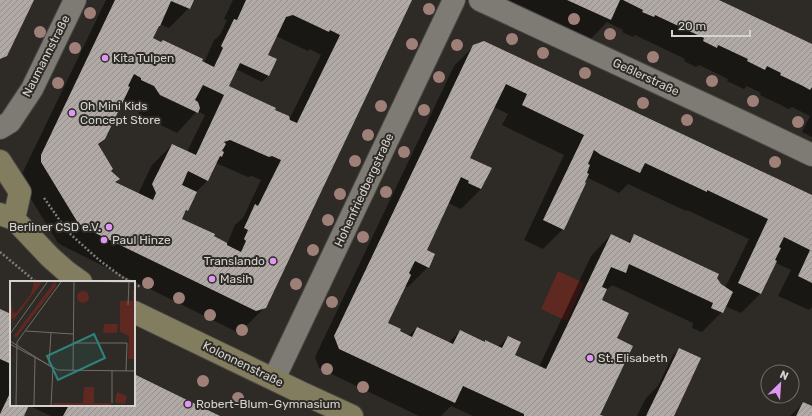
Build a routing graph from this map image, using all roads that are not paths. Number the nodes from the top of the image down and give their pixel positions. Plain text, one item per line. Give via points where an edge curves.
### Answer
1 (74, 0) edge
2 (454, 0) edge
3 (480, 0) edge
4 (0, 128) edge
5 (812, 155) edge
6 (0, 161) edge
7 (5, 220) edge
8 (80, 281) edge
9 (135, 312) edge
10 (274, 379) junction
11 (352, 416) edge

1 - 4 street, Naumannstraße via 32,89 10,122
2 - 10 street, Hohenfriedbergstraße
3 - 5 street, Geßlerstraße
6 - 7 main road via 20,192
7 - 8 main road
9 - 10 main road, Kolonnenstraße
10 - 11 main road, Kolonnenstraße

